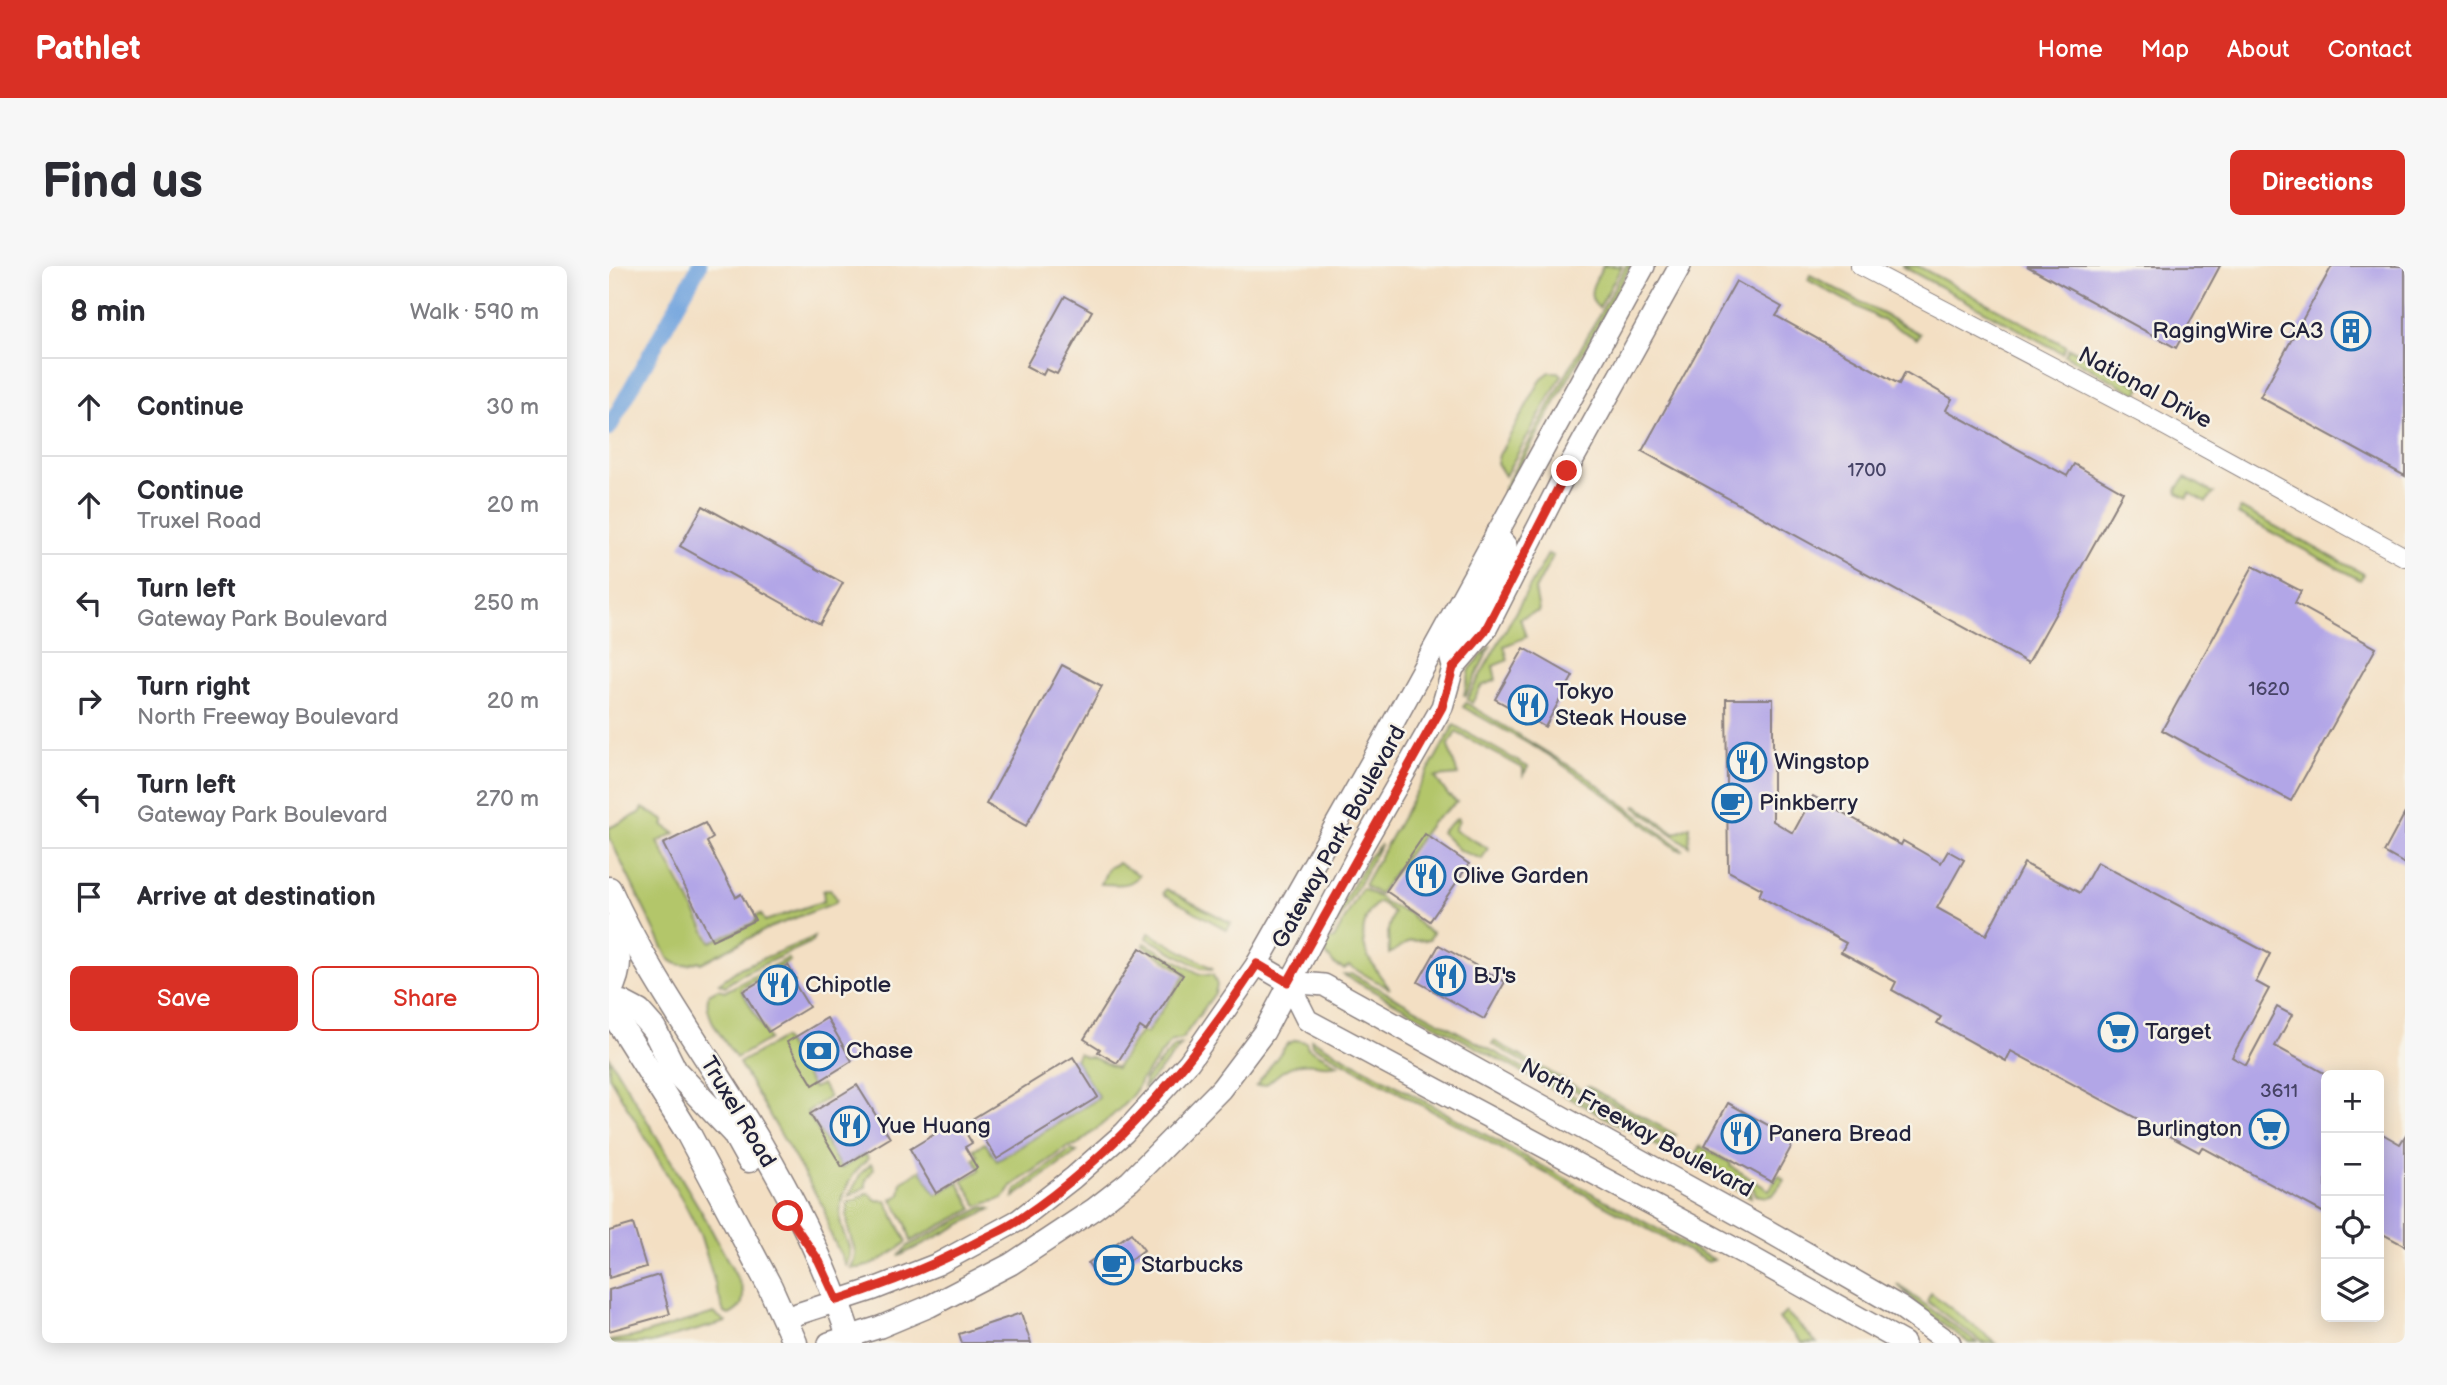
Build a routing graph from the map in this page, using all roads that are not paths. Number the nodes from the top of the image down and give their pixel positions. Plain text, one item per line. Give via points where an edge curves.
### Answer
1 (1644, 266) edge
2 (1679, 266) edge
3 (1860, 266) edge
4 (1496, 534) junction
5 (2405, 557) edge
6 (1453, 668) junction
7 (609, 889) edge
8 (609, 927) edge
9 (1257, 964) junction
10 (1288, 982) junction
11 (609, 993) edge
12 (609, 1001) edge
13 (609, 1007) edge
14 (819, 1261) junction
15 (837, 1300) junction
16 (785, 1318) junction
17 (843, 1341) edge
18 (795, 1343) edge
19 (1905, 1343) edge
20 (1950, 1343) edge

1 - 4 street, Gateway Park Boulevard
2 - 6 street, Gateway Park Boulevard via 1485,631
3 - 5 street, National Drive
4 - 6 street via 1506,546 1504,557 1450,655
4 - 9 street, Gateway Park Boulevard
6 - 10 street, Gateway Park Boulevard via 1442,707
7 - 14 main road, Truxel Road via 669,1001 748,1123
8 - 11 main road via 619,965
9 - 10 street, North Freeway Boulevard
9 - 15 street, Gateway Park Boulevard via 1189,1062 1124,1133 1073,1178 1019,1220 938,1264
10 - 17 street, Gateway Park Boulevard via 1264,1032 1221,1089 1130,1181 1011,1265 930,1307
10 - 19 street via 1307,1020
10 - 20 street, North Freeway Boulevard via 1324,985 1768,1231 1900,1307
12 - 14 main road via 639,1012 654,1028 675,1071 734,1133
13 - 16 main road via 688,1133
14 - 15 main road, Truxel Road
15 - 16 street, Gateway Park Boulevard
15 - 17 main road, Truxel Road
16 - 18 main road

